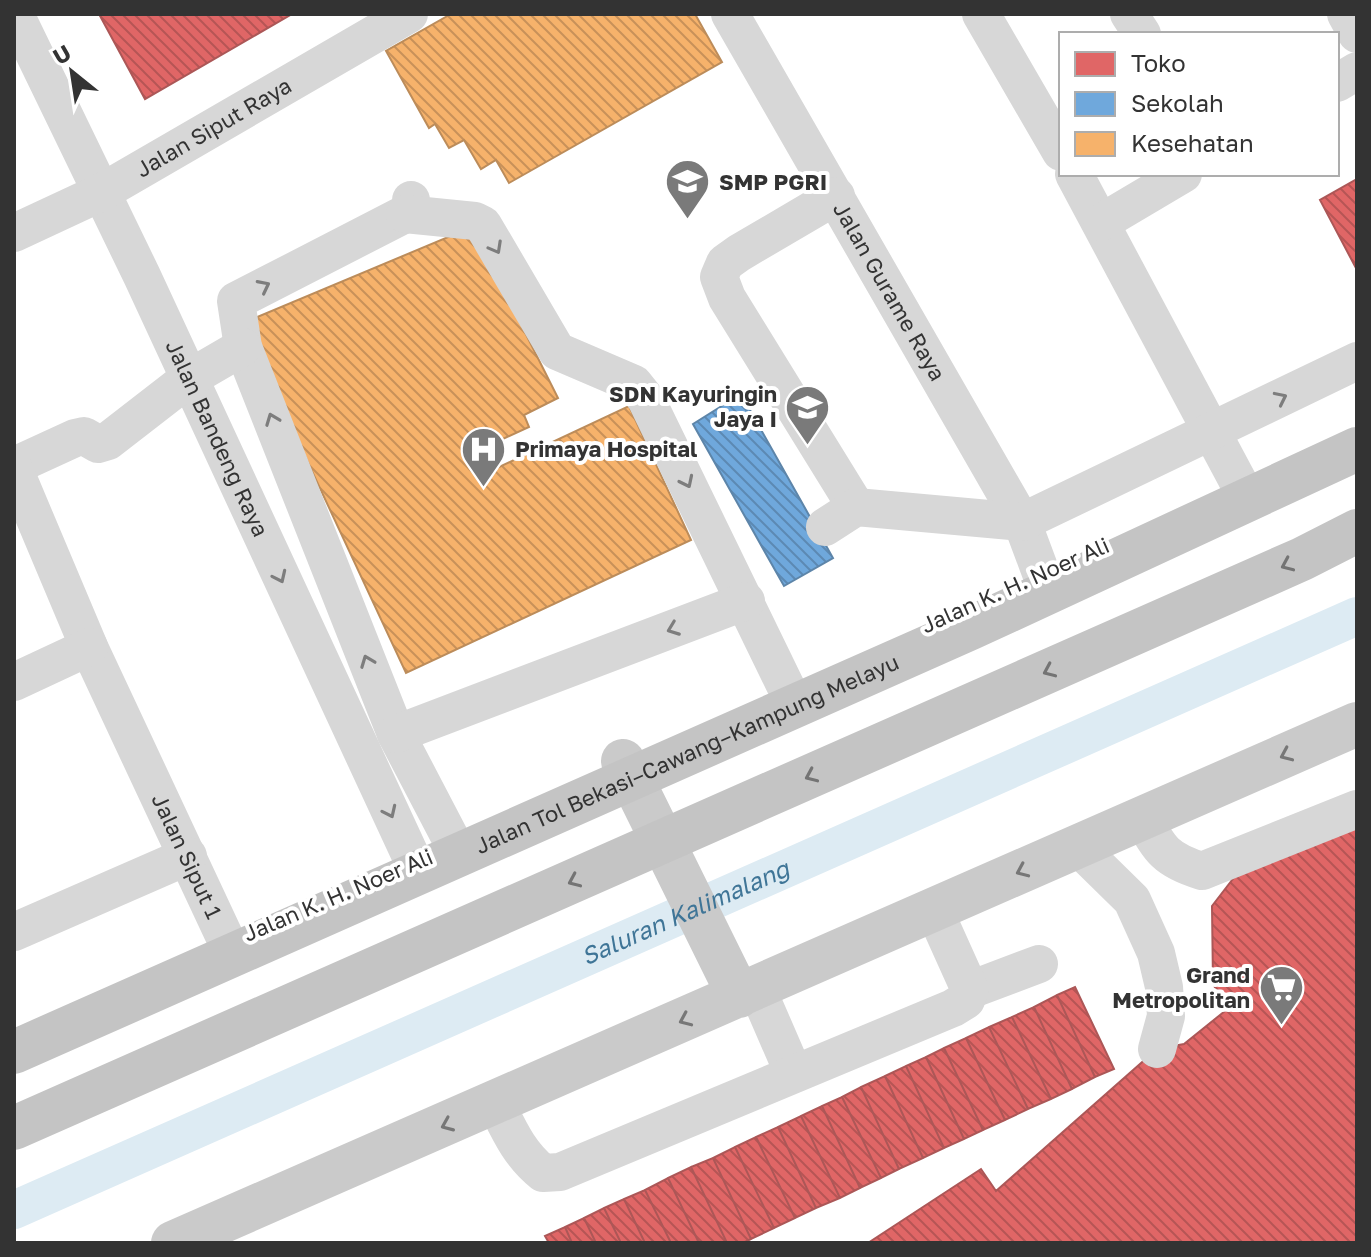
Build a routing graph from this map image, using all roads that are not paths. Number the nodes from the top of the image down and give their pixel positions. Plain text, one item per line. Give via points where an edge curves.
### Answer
1 (15, 14) edge
2 (409, 14) edge
3 (730, 14) edge
4 (981, 14) edge
5 (1129, 14) edge
6 (1346, 14) edge
7 (1141, 32) edge
8 (1357, 34) edge
9 (1357, 71) edge
10 (1339, 82) edge
11 (1059, 149) edge
12 (1075, 176) edge
13 (1180, 176) edge
14 (102, 192) junction
15 (836, 196) junction
16 (1102, 222) junction
17 (14, 233) edge
18 (243, 347) junction
19 (1357, 361) edge
20 (188, 379) junction
21 (1357, 428) edge
22 (1211, 432) junction
23 (1357, 449) edge
24 (14, 468) edge
25 (1240, 485) junction
26 (1022, 522) junction
27 (1357, 531) edge
28 (1041, 573) junction
29 (746, 601) junction
30 (89, 647) junction
31 (14, 682) edge
32 (786, 687) junction
33 (1357, 724) edge
34 (396, 734) junction
35 (635, 756) junction
36 (1357, 809) edge
37 (1108, 833) junction
38 (454, 845) junction
39 (188, 856) junction
40 (414, 863) junction
41 (1175, 863) junction
42 (1145, 890) junction
43 (934, 910) junction
44 (14, 932) edge
45 (227, 942) junction
46 (1039, 964) dead end
47 (741, 977) junction
48 (970, 990) junction
49 (14, 1034) edge
50 (14, 1052) edge
51 (785, 1075) junction
52 (496, 1104) junction
53 (14, 1128) edge
54 (173, 1243) edge

1 - 14 street, Jalan Bandeng Raya
2 - 14 street, Jalan Siput Raya
3 - 15 street, Jalan Gurame Raya
4 - 11 street
5 - 7 street
6 - 8 street
9 - 10 street
12 - 16 street
13 - 16 street
14 - 17 street, Jalan Siput Raya
14 - 20 street, Jalan Bandeng Raya
15 - 26 street, Jalan Gurame Raya
15 - 26 street via 739,253 725,263 719,277 840,517
16 - 22 street
18 - 20 street
18 -> 29 street via 236,301 408,207 483,225 557,351 634,384 646,399
34 -> 18 street
22 -> 19 street
20 - 24 street via 108,441 75,438
20 -> 40 street, Jalan Bandeng Raya
21 - 25 main road, Jalan K. H. Noer Ali
22 - 25 street
22 - 26 street
23 - 50 highway, Jalan Tol Bekasi–Cawang–Kampung Melayu, bridge via 971,628
24 - 30 street, Jalan Siput 1
25 - 28 main road, Jalan K. H. Noer Ali
26 - 28 street, Jalan Gurame Raya
27 -> 53 highway, bridge
28 - 32 main road, Jalan K. H. Noer Ali
29 - 32 street
29 -> 34 street
30 - 31 street
30 - 39 street, Jalan Siput 1
32 - 35 main road, Jalan K. H. Noer Ali
33 -> 37 main road
34 - 38 street
35 - 38 main road, Jalan K. H. Noer Ali
35 - 47 main road
36 - 41 street via 1202,871
37 - 41 street via 1157,846
37 - 42 street
37 - 42 street via 1156,953 1170,1046 1174,944
37 -> 43 main road
38 - 40 main road, Jalan K. H. Noer Ali
39 - 44 street
39 - 45 street, Jalan Siput 1
40 - 45 main road, Jalan K. H. Noer Ali
41 - 42 street
43 - 47 main road
43 - 48 street
45 - 49 main road, Jalan K. H. Noer Ali
46 - 48 street
47 - 51 street
47 -> 52 main road
48 - 51 street via 953,1008
51 - 52 street via 560,1172 543,1173 530,1163
52 -> 54 main road

